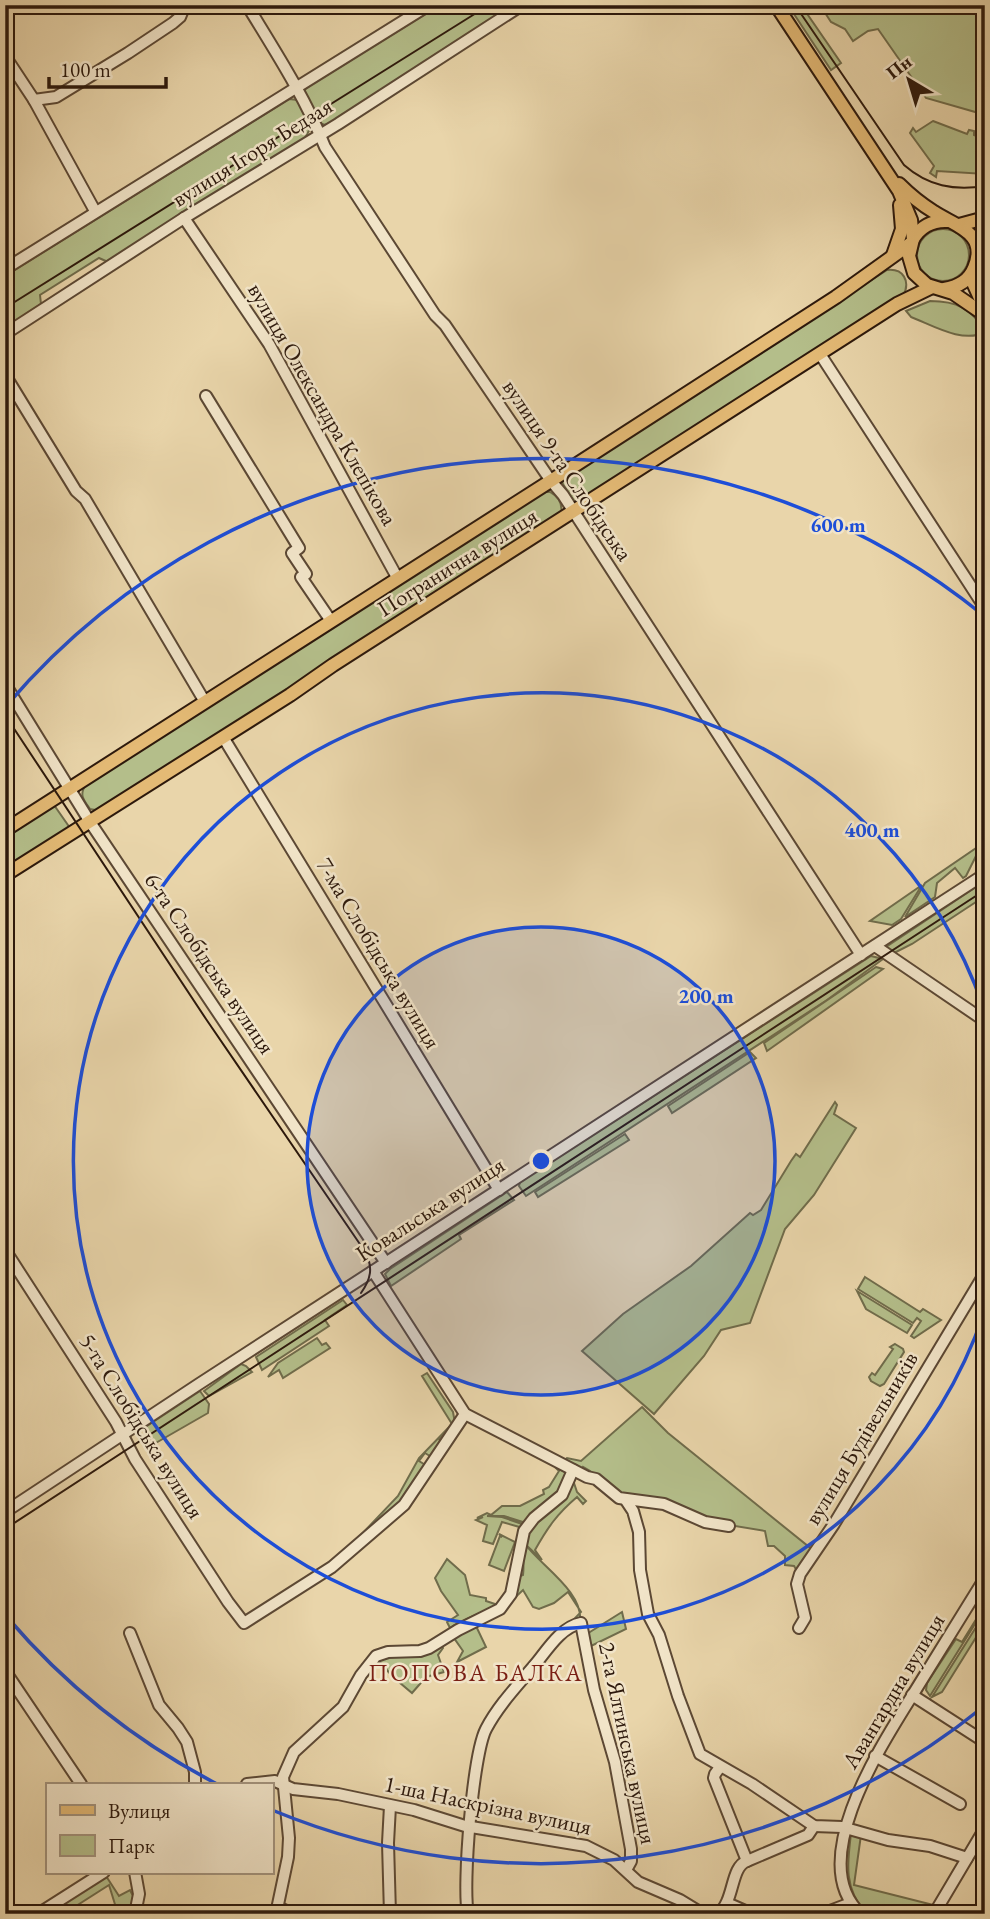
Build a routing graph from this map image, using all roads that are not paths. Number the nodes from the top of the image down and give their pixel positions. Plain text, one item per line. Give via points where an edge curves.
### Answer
1 (185, 5) edge
2 (247, 5) edge
3 (429, 5) edge
4 (522, 5) edge
5 (776, 5) edge
6 (5, 56) edge
7 (297, 88) junction
8 (34, 100) junction
9 (320, 134) junction
10 (890, 176) junction
11 (95, 211) junction
12 (184, 218) junction
13 (985, 218) edge
14 (954, 223) junction
15 (912, 241) junction
16 (888, 262) junction
17 (979, 263) edge
18 (5, 269) edge
19 (938, 288) junction
20 (985, 289) edge
21 (985, 309) edge
22 (985, 314) edge
23 (5, 334) edge
24 (820, 354) junction
25 (5, 375) edge
26 (206, 396) dead end
27 (551, 481) junction
28 (574, 513) junction
29 (398, 579) junction
30 (985, 608) edge
31 (331, 621) junction
32 (5, 684) edge
33 (205, 702) junction
34 (223, 737) junction
35 (69, 789) junction
36 (90, 822) junction
37 (5, 830) edge
38 (985, 874) edge
39 (5, 875) edge
40 (876, 946) junction
41 (861, 955) junction
42 (985, 1021) edge
43 (499, 1190) junction
44 (5, 1250) edge
45 (386, 1263) junction
46 (373, 1271) junction
47 (985, 1273) edge
48 (466, 1414) junction
49 (123, 1435) junction
50 (573, 1469) junction
51 (625, 1499) junction
52 (5, 1512) edge
53 (729, 1526) dead end
54 (985, 1578) edge
55 (799, 1628) dead end
56 (130, 1633) dead end
57 (5, 1671) edge
58 (912, 1695) junction
59 (985, 1742) edge
60 (875, 1756) junction
61 (720, 1767) junction
62 (79, 1783) edge
63 (195, 1783) edge
64 (254, 1783) edge
65 (284, 1786) junction
66 (960, 1804) dead end
67 (390, 1806) junction
68 (814, 1826) junction
69 (471, 1827) junction
70 (846, 1830) junction
71 (983, 1836) edge
72 (967, 1858) junction
73 (747, 1861) junction
74 (626, 1870) junction
75 (101, 1874) edge
76 (135, 1874) edge
77 (727, 1903) junction
78 (851, 1903) junction
79 (277, 1910) edge
80 (38, 1914) edge
81 (135, 1914) edge
82 (293, 1914) edge
83 (390, 1914) edge
84 (468, 1914) edge
85 (704, 1914) edge
86 (718, 1914) edge
87 (752, 1914) edge
88 (822, 1914) edge
89 (861, 1914) edge
90 (934, 1914) edge

1 - 8 street via 180,17 128,54 56,97
2 - 7 street, вулиця 9-та Слобідська
3 - 7 street, вулиця Ігоря Бедзая
4 - 9 street, вулиця Ігоря Бедзая
5 - 10 main road
6 - 8 street
7 - 9 street, вулиця 9-та Слобідська
7 - 11 street, вулиця Ігоря Бедзая
8 - 11 street
9 - 12 street, вулиця Ігоря Бедзая
9 - 27 street, вулиця 9-та Слобідська via 435,315
10 - 14 main road via 915,199
10 - 15 main road via 908,212
10 - 16 main road via 900,204 902,229
11 - 18 street, вулиця Ігоря Бедзая
12 - 23 street, вулиця Ігоря Бедзая
12 - 29 street, вулиця Олександра Клепікова via 269,344
13 - 14 main road
14 - 15 main road via 930,223
14 - 17 main road via 975,242
15 - 16 main road, Погранична вулиця
15 - 19 main road via 909,256 914,273
16 - 27 main road, Погранична вулиця
17 - 19 main road via 961,284
17 - 20 main road
17 - 21 main road
19 - 22 main road
19 - 24 main road, Погранична вулиця via 897,304
24 - 28 main road, Погранична вулиця
24 - 30 street
25 - 33 street via 85,499
26 - 31 street via 299,548 292,553 306,574 301,577
27 - 28 street, вулиця 9-та Слобідська
27 - 29 main road, Погранична вулиця
28 - 34 main road, Погранична вулиця
28 - 41 street, вулиця 9-та Слобідська
29 - 31 main road, Погранична вулиця
31 - 33 main road, Погранична вулиця
32 - 35 street, 6-та Слобідська вулиця
33 - 35 main road, Погранична вулиця
34 - 36 main road, Погранична вулиця
34 - 43 street, 7-ма Слобідська вулиця
35 - 36 street, 6-та Слобідська вулиця
35 - 37 main road, Погранична вулиця
36 - 39 main road, Погранична вулиця
36 - 45 street, 6-та Слобідська вулиця
38 - 40 street, Ковальська вулиця
40 - 41 street, Ковальська вулиця
40 - 42 street
41 - 43 street, Ковальська вулиця
43 - 45 street, Ковальська вулиця
44 - 49 street, 5-та Слобідська вулиця
45 - 46 street, Ковальська вулиця
46 - 48 street
46 - 49 street, Ковальська вулиця
47 - 55 street, вулиця Будівельників via 800,1574 797,1584 805,1618
48 - 49 street, 5-та Слобідська вулиця via 404,1505 332,1567 244,1623
48 - 50 street
49 - 52 street, Ковальська вулиця
50 - 51 street
50 - 65 street via 562,1495 524,1531 511,1594 500,1609 429,1648 376,1656 343,1707 294,1752
51 - 53 street via 664,1503 705,1522
51 - 61 street via 639,1532 648,1616 659,1635 698,1752
54 - 58 street, Авангардна вулиця
56 - 63 street via 159,1706 187,1742
57 - 62 street
58 - 59 street
58 - 60 street, Авангардна вулиця
60 - 66 street
60 - 70 street, Авангардна вулиця
61 - 68 street
61 - 73 street via 714,1778
64 - 65 street, 1-ша Наскрізна вулиця
65 - 67 street, 1-ша Наскрізна вулиця
65 - 79 street via 288,1857
67 - 69 street, 1-ша Наскрізна вулиця
67 - 83 street
68 - 70 street
68 - 73 street via 804,1837
69 - 74 street, 1-ша Наскрізна вулиця via 586,1846
69 - 74 street, 2-га Ялтинська вулиця via 477,1756 486,1727 551,1646 570,1627 581,1623 631,1846
69 - 84 street
70 - 72 street
70 - 78 street, Авангардна вулиця via 841,1875
71 - 72 street
72 - 90 street
73 - 77 street via 737,1869
74 - 85 street, 1-ша Наскрізна вулиця via 641,1884
75 - 80 street
76 - 81 street via 139,1894
77 - 86 street
77 - 87 street
78 - 88 street
78 - 89 street
79 - 82 street

